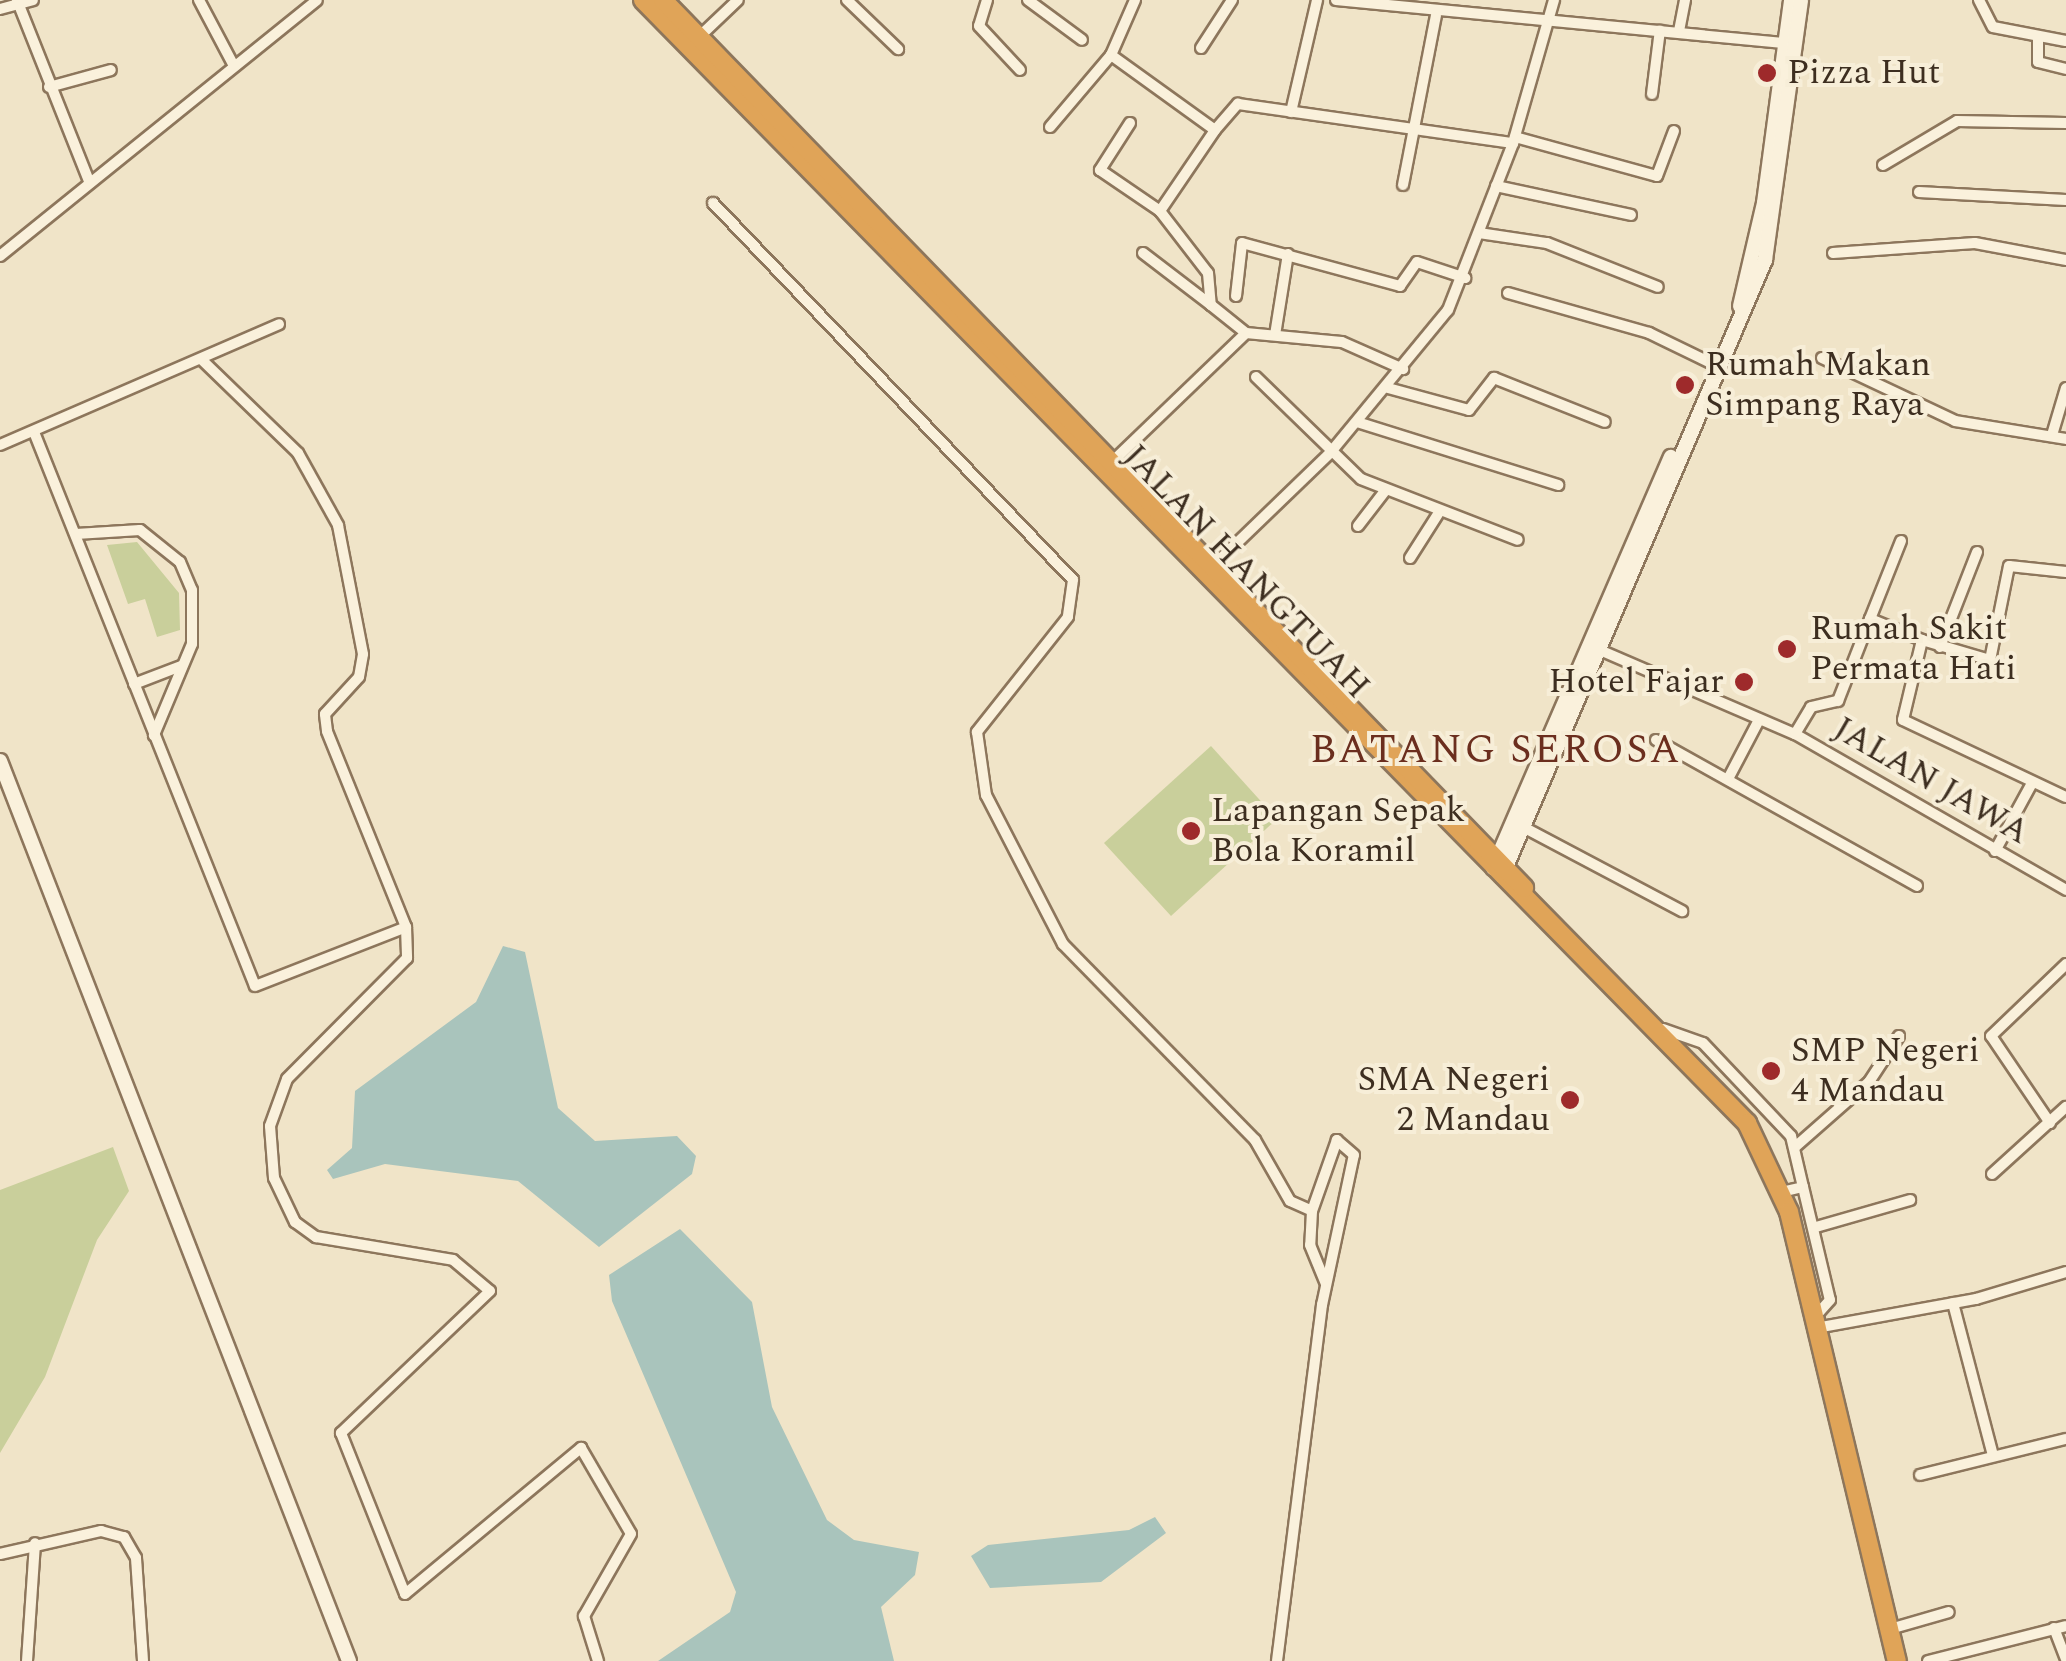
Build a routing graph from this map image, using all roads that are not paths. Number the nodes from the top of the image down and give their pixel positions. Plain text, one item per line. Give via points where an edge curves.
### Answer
1 (33, 0) edge
2 (200, 0) edge
3 (317, 0) edge
4 (643, 0) edge
5 (663, 0) edge
6 (738, 0) edge
7 (846, 0) edge
8 (987, 0) edge
9 (1028, 0) edge
10 (1135, 0) edge
11 (1232, 0) edge
12 (1317, 0) edge
13 (1336, 0) edge
14 (1554, 0) edge
15 (1685, 0) edge
16 (1791, 0) edge
17 (1801, 0) edge
18 (1978, 0) edge
19 (17, 2) edge
20 (305, 4) edge
21 (0, 8) edge
22 (1436, 15) junction
23 (1554, 18) junction
24 (1660, 30) junction
25 (1679, 31) junction
26 (700, 36) junction
27 (2038, 36) junction
28 (1082, 40) dead end
29 (2066, 41) edge
30 (1786, 42) junction
31 (1202, 48) dead end
32 (898, 49) dead end
33 (1111, 55) junction
34 (234, 66) junction
35 (2066, 69) edge
36 (111, 70) dead end
37 (1020, 70) dead end
38 (49, 87) junction
39 (1652, 94) dead end
40 (757, 105) junction
41 (1291, 112) junction
42 (2066, 123) edge
43 (1130, 124) dead end
44 (1416, 126) junction
45 (1050, 127) dead end
46 (1215, 130) junction
47 (1674, 131) dead end
48 (1514, 140) junction
49 (1883, 165) dead end
50 (90, 182) junction
51 (1404, 184) dead end
52 (1496, 186) junction
53 (1918, 192) dead end
54 (2066, 200) edge
55 (713, 203) dead end
56 (1160, 210) junction
57 (1632, 216) dead end
58 (1479, 233) junction
59 (1763, 238) junction
60 (1143, 253) dead end
61 (1832, 253) dead end
62 (1288, 254) junction
63 (0, 256) edge
64 (2066, 260) edge
65 (1465, 278) junction
66 (1658, 287) dead end
67 (1508, 293) dead end
68 (1236, 296) dead end
69 (1211, 305) junction
70 (279, 324) dead end
71 (1246, 333) junction
72 (1276, 335) junction
73 (1822, 358) dead end
74 (202, 360) junction
75 (1714, 365) junction
76 (1403, 369) junction
77 (1256, 376) dead end
78 (1388, 388) junction
79 (2066, 388) edge
80 (1358, 422) junction
81 (1606, 422) dead end
82 (34, 432) junction
83 (2052, 434) junction
84 (2066, 439) edge
85 (0, 445) edge
86 (1330, 453) junction
87 (1111, 463) junction
88 (1558, 485) dead end
89 (1385, 491) junction
90 (1438, 514) junction
91 (1358, 526) dead end
92 (76, 534) junction
93 (1518, 540) dead end
94 (1901, 541) dead end
95 (1977, 552) dead end
96 (1410, 558) dead end
97 (1212, 567) junction
98 (2066, 572) edge
99 (1870, 620) junction
100 (1922, 640) junction
101 (1940, 647) junction
102 (1602, 651) junction
103 (1292, 657) junction
104 (181, 666) junction
105 (134, 684) junction
106 (1576, 693) junction
107 (1759, 720) junction
108 (1795, 734) junction
109 (154, 735) junction
110 (1656, 740) dead end
111 (0, 761) edge
112 (1728, 779) junction
113 (2032, 783) junction
114 (2066, 797) edge
115 (1525, 828) junction
116 (1995, 850) junction
117 (1501, 866) junction
118 (1916, 886) dead end
119 (2066, 890) edge
120 (1682, 912) dead end
121 (406, 927) junction
122 (2066, 964) edge
123 (1662, 1028) junction
124 (1898, 1036) dead end
125 (2066, 1108) edge
126 (2050, 1123) junction
127 (1795, 1148) junction
128 (1992, 1174) dead end
129 (1803, 1187) junction
130 (1781, 1192) junction
131 (1910, 1200) dead end
132 (1312, 1211) junction
133 (1816, 1227) junction
134 (2066, 1272) edge
135 (1326, 1284) junction
136 (1952, 1303) junction
137 (1814, 1324) junction
138 (2066, 1439) edge
139 (1993, 1455) junction
140 (1920, 1475) dead end
141 (35, 1543) junction
142 (0, 1554) edge
143 (1949, 1612) dead end
144 (2060, 1627) edge
145 (1890, 1629) junction
146 (2064, 1645) edge
147 (2066, 1660) edge
148 (27, 1661) edge
149 (143, 1661) edge
150 (349, 1661) edge
151 (598, 1661) edge
152 (1277, 1661) edge
153 (1897, 1661) edge
154 (1928, 1661) edge

1 - 19 street
2 - 34 street
3 - 20 street
4 - 40 highway, JALAN HANGTUAH
5 - 26 highway, JALAN HANGTUAH
6 - 26 street
7 - 32 street
8 - 37 street via 980,26
9 - 28 street
10 - 33 street
11 - 31 street
12 - 41 street
13 - 22 street
14 - 23 street
15 - 25 street
16 - 30 street
17 - 59 street
18 - 27 street via 1993,27
19 - 21 street
19 - 38 street
20 - 34 street
22 - 23 street
22 - 44 street
23 - 24 street
23 - 48 street
24 - 25 street
24 - 39 street
25 - 30 street
26 - 40 highway, JALAN HANGTUAH
27 - 29 street
27 - 35 street via 2038,62
30 - 59 street
33 - 45 street
33 - 46 street
34 - 50 street
36 - 38 street
38 - 50 street
40 - 87 highway, JALAN HANGTUAH
40 - 103 highway, JALAN HANGTUAH
41 - 44 street
41 - 46 street via 1235,104
42 - 49 street via 1958,120
43 - 56 street via 1100,170
44 - 48 street
44 - 51 street
46 - 56 street
47 - 48 street via 1658,176
48 - 52 street
50 - 63 street
52 - 57 street
52 - 58 street
53 - 54 street
55 - 132 street via 1073,580 1068,618 978,732 986,796 1064,944 1245,1128 1290,1202
56 - 69 street via 1208,273
58 - 65 street
58 - 66 street via 1547,243
59 - 75 street
59 - 102 street via 1747,314
60 - 69 street
61 - 64 street via 1975,244
62 - 65 street via 1400,286 1417,262
62 - 68 street via 1240,244
62 - 72 street
65 - 76 street
67 - 75 street via 1649,333
69 - 71 street
70 - 74 street
71 - 72 street
71 - 87 street
72 - 76 street via 1342,342
73 - 83 street via 1954,421
74 - 82 street
74 - 121 street via 298,453 338,525 363,654 359,678 325,714 326,730
75 - 106 street
76 - 78 street
77 - 86 street
78 - 80 street
78 - 81 street via 1469,410 1494,378
79 - 83 street
80 - 86 street
80 - 88 street
82 - 85 street
82 - 92 street
83 - 84 street
86 - 89 street
86 - 97 street
87 - 97 highway, JALAN HANGTUAH
89 - 90 street
89 - 91 street
90 - 93 street
90 - 96 street
92 - 104 street via 140,530 180,562 197,618
92 - 105 street
94 - 99 street
95 - 101 street
97 - 103 highway, JALAN HANGTUAH
98 - 101 street via 2010,564 1990,660
99 - 100 street
99 - 108 street via 1838,701 1811,707
100 - 101 street
100 - 113 street via 1906,726
102 - 106 street
102 - 107 street, JALAN JAWA
103 - 117 highway, JALAN HANGTUAH
104 - 105 street
104 - 109 street
105 - 109 street
106 - 115 street
106 - 117 street
107 - 108 street, JALAN JAWA
107 - 112 street
108 - 116 street, JALAN JAWA
109 - 121 street via 255,986
110 - 112 street
111 - 150 street
112 - 118 street
113 - 114 street
113 - 116 street
115 - 117 street
115 - 120 street
116 - 119 street, JALAN JAWA
117 - 123 highway, JALAN HANGTUAH
121 - 151 street via 407,958 286,1078 270,1126 274,1178 295,1222 316,1237 453,1260 490,1291 341,1433 405,1594 580,1448 631,1534 624,1561 584,1616
122 - 126 street via 1991,1036
123 - 127 street via 1702,1044
123 - 130 highway, JALAN HANGTUAH via 1748,1122
124 - 127 street via 1869,1082
125 - 126 street
126 - 128 street
127 - 129 street
129 - 130 street
129 - 133 street
130 - 137 highway, JALAN HANGTUAH
131 - 133 street
132 - 135 street via 1310,1245
132 - 135 street via 1328,1148 1344,1142 1354,1155
133 - 137 street via 1830,1300
134 - 136 street
135 - 152 street
136 - 137 street
136 - 139 street
137 - 145 highway, JALAN HANGTUAH
138 - 139 street
139 - 140 street
141 - 142 street
141 - 148 street
141 - 149 street via 101,1530 124,1537 136,1558
143 - 145 street
144 - 146 street
144 - 154 street
145 - 153 highway, JALAN HANGTUAH
146 - 147 street

